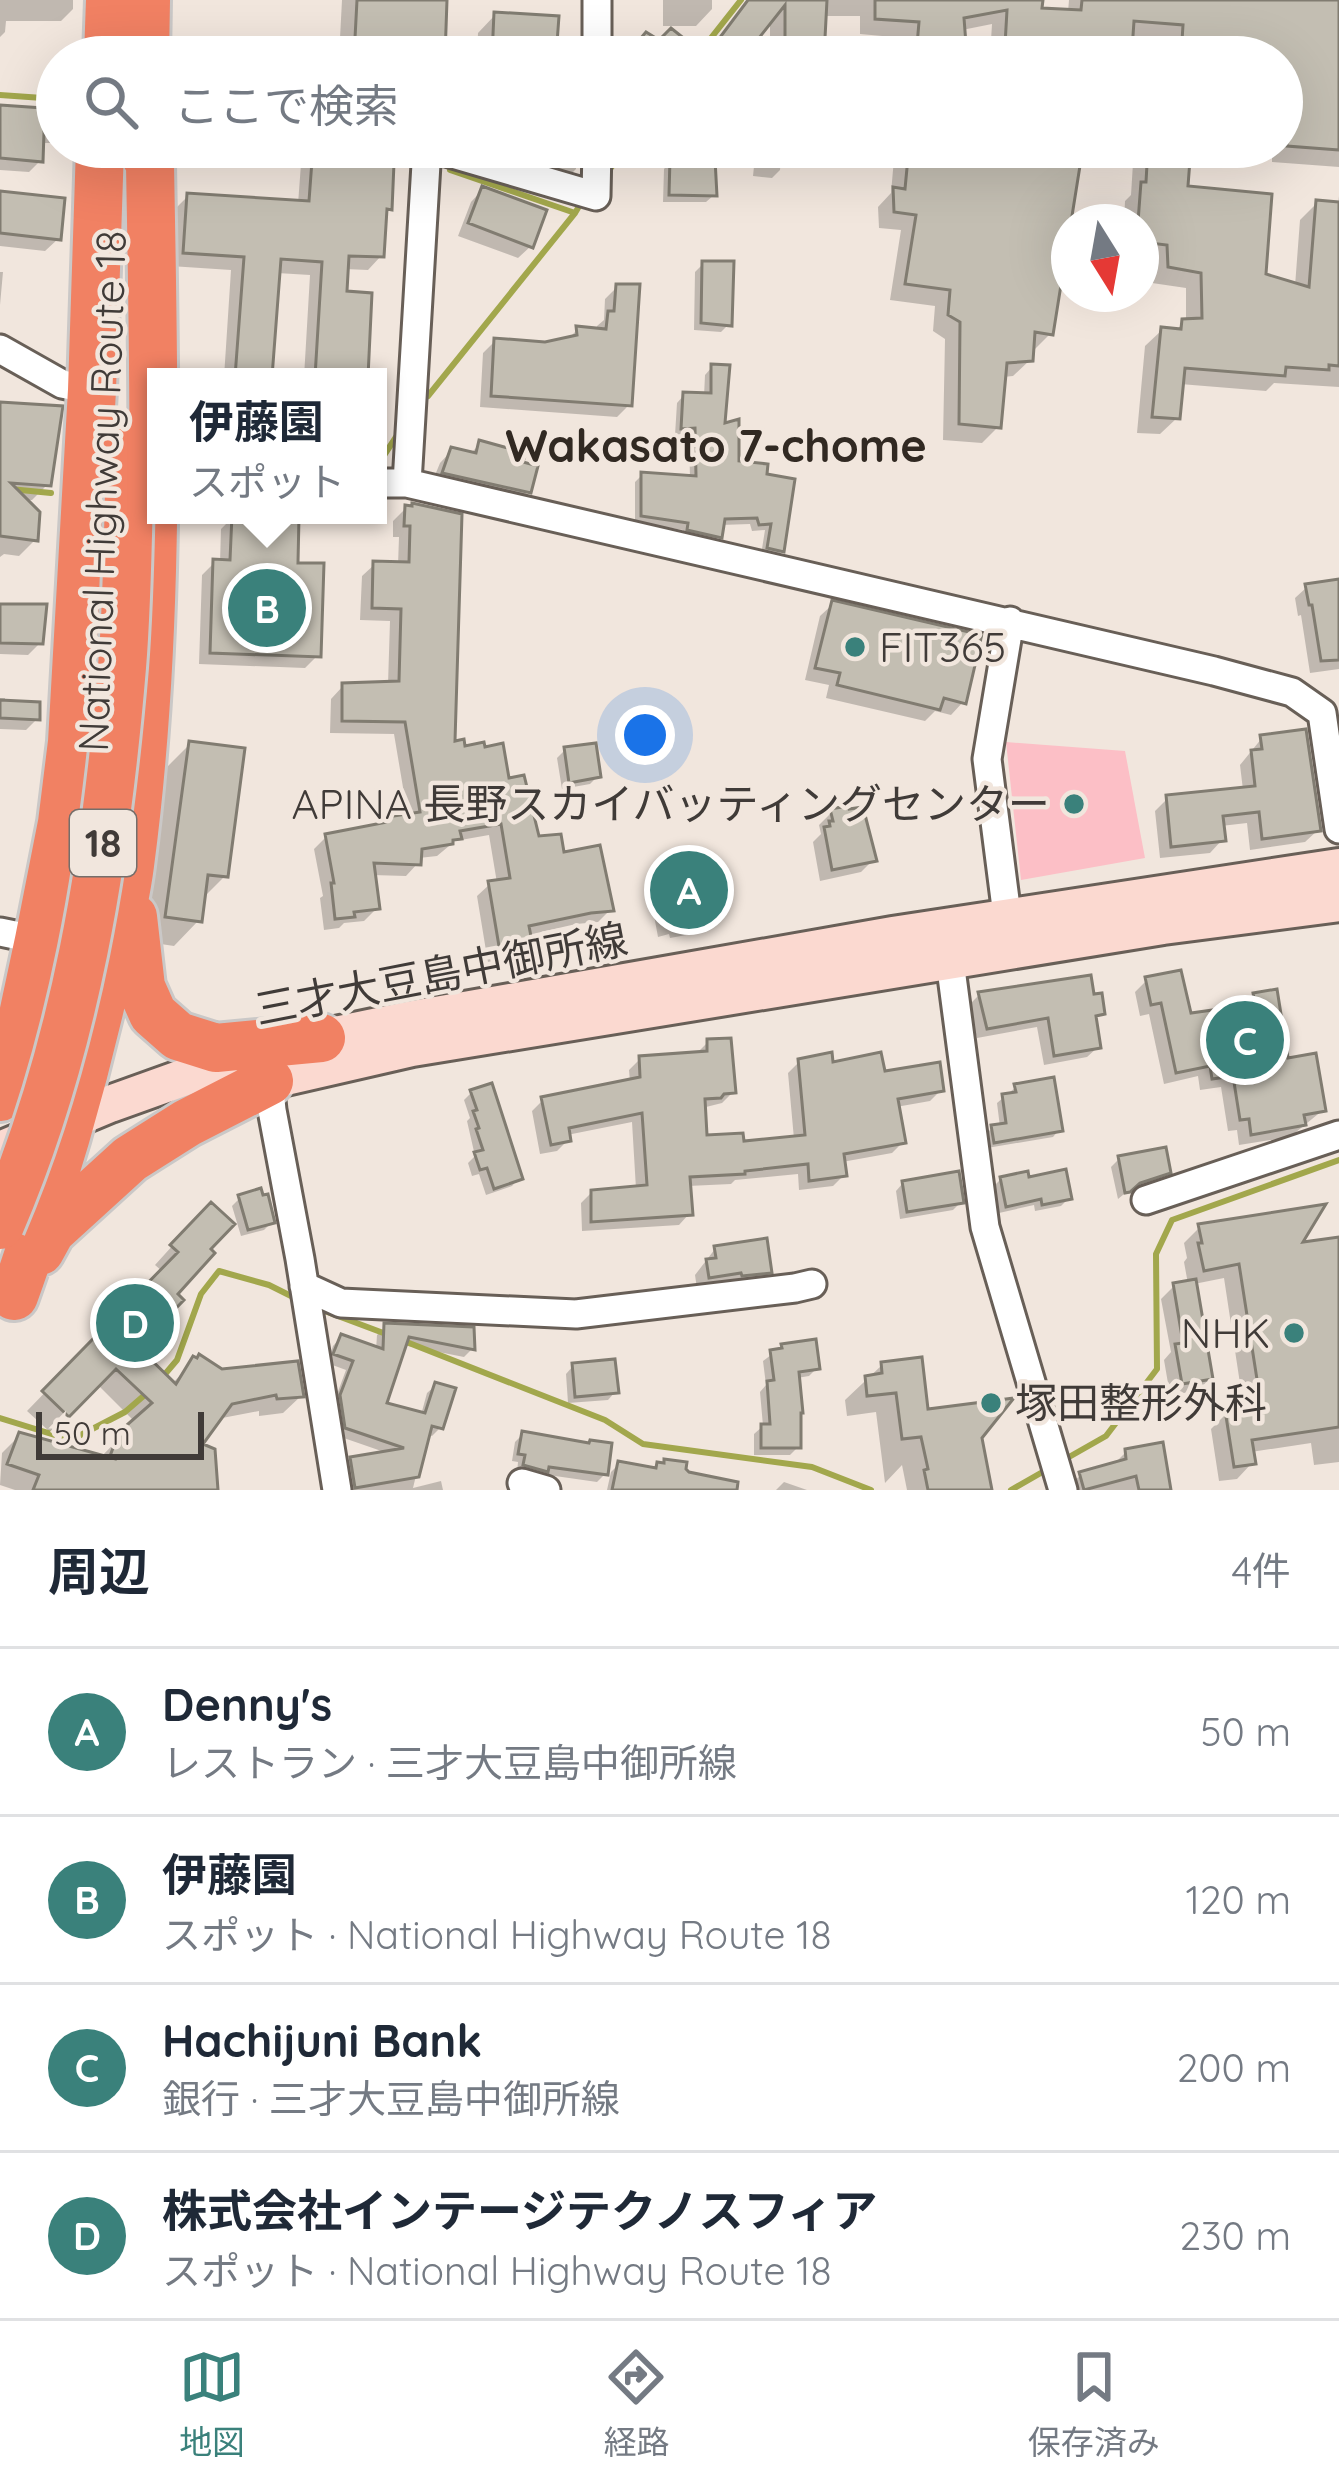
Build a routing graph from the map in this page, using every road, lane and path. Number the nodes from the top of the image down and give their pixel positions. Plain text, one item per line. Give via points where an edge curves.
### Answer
1 (110, 0) edge
2 (146, 0) edge
3 (597, 0) edge
4 (109, 36) edge
5 (145, 36) edge
6 (597, 36) edge
7 (121, 168) edge
8 (138, 168) edge
9 (427, 168) edge
10 (500, 168) edge
11 (597, 168) edge
12 (0, 349) edge
13 (92, 391) junction
14 (137, 452) edge
15 (387, 483) edge
16 (407, 483) junction
17 (1010, 621) junction
18 (1339, 829) edge
19 (1339, 867) edge
20 (129, 871) junction
21 (1339, 902) edge
22 (1010, 934) junction
23 (20, 936) edge
24 (950, 961) junction
25 (321, 1038) junction
26 (269, 1081) junction
27 (0, 1096) edge
28 (67, 1131) junction
29 (1339, 1135) edge
30 (0, 1152) edge
31 (0, 1184) edge
32 (1146, 1200) dead end
33 (0, 1225) edge
34 (812, 1284) dead end
35 (306, 1299) junction
36 (7, 1309) edge
37 (1058, 1474) edge
38 (337, 1490) edge

1 - 4 highway
2 - 5 highway
3 - 6 street
7 - 13 highway, 18
8 - 14 highway, National Highway Route 18 / 18
9 - 16 street
10 - 11 street via 596,196
12 - 13 street via 62,384
13 - 23 highway, 18 via 62,823
14 - 20 highway, 18 via 153,604
14 - 31 highway, National Highway Route 18 / 18 via 74,916 37,1078
14 - 33 highway, National Highway Route 18 / 18, bridge via 108,812 91,919 52,1082
15 - 16 street
16 - 17 street
17 - 18 street via 1292,692 1322,713
17 - 22 street via 987,758
19 - 22 main road, 三才大豆島中御所線
20 - 25 highway, 18 via 141,987 153,1014 178,1036 216,1048
20 - 28 highway, 18
21 - 22 main road, 三才大豆島中御所線 via 1163,926
22 - 24 main road, 三才大豆島中御所線
22 - 25 main road, 三才大豆島中御所線 via 893,935
23 - 27 highway, 18 via 23,1015
24 - 26 main road, 三才大豆島中御所線 via 412,1048
24 - 37 street via 986,1227
25 - 28 main road, 三才大豆島中御所線 via 188,1076
26 - 28 main road, 三才大豆島中御所線
26 - 35 street
26 - 36 highway, 18 via 130,1159 51,1231
28 - 30 main road, 三才大豆島中御所線
28 - 36 highway, 18
29 - 32 street
34 - 35 street via 576,1314
35 - 38 street

